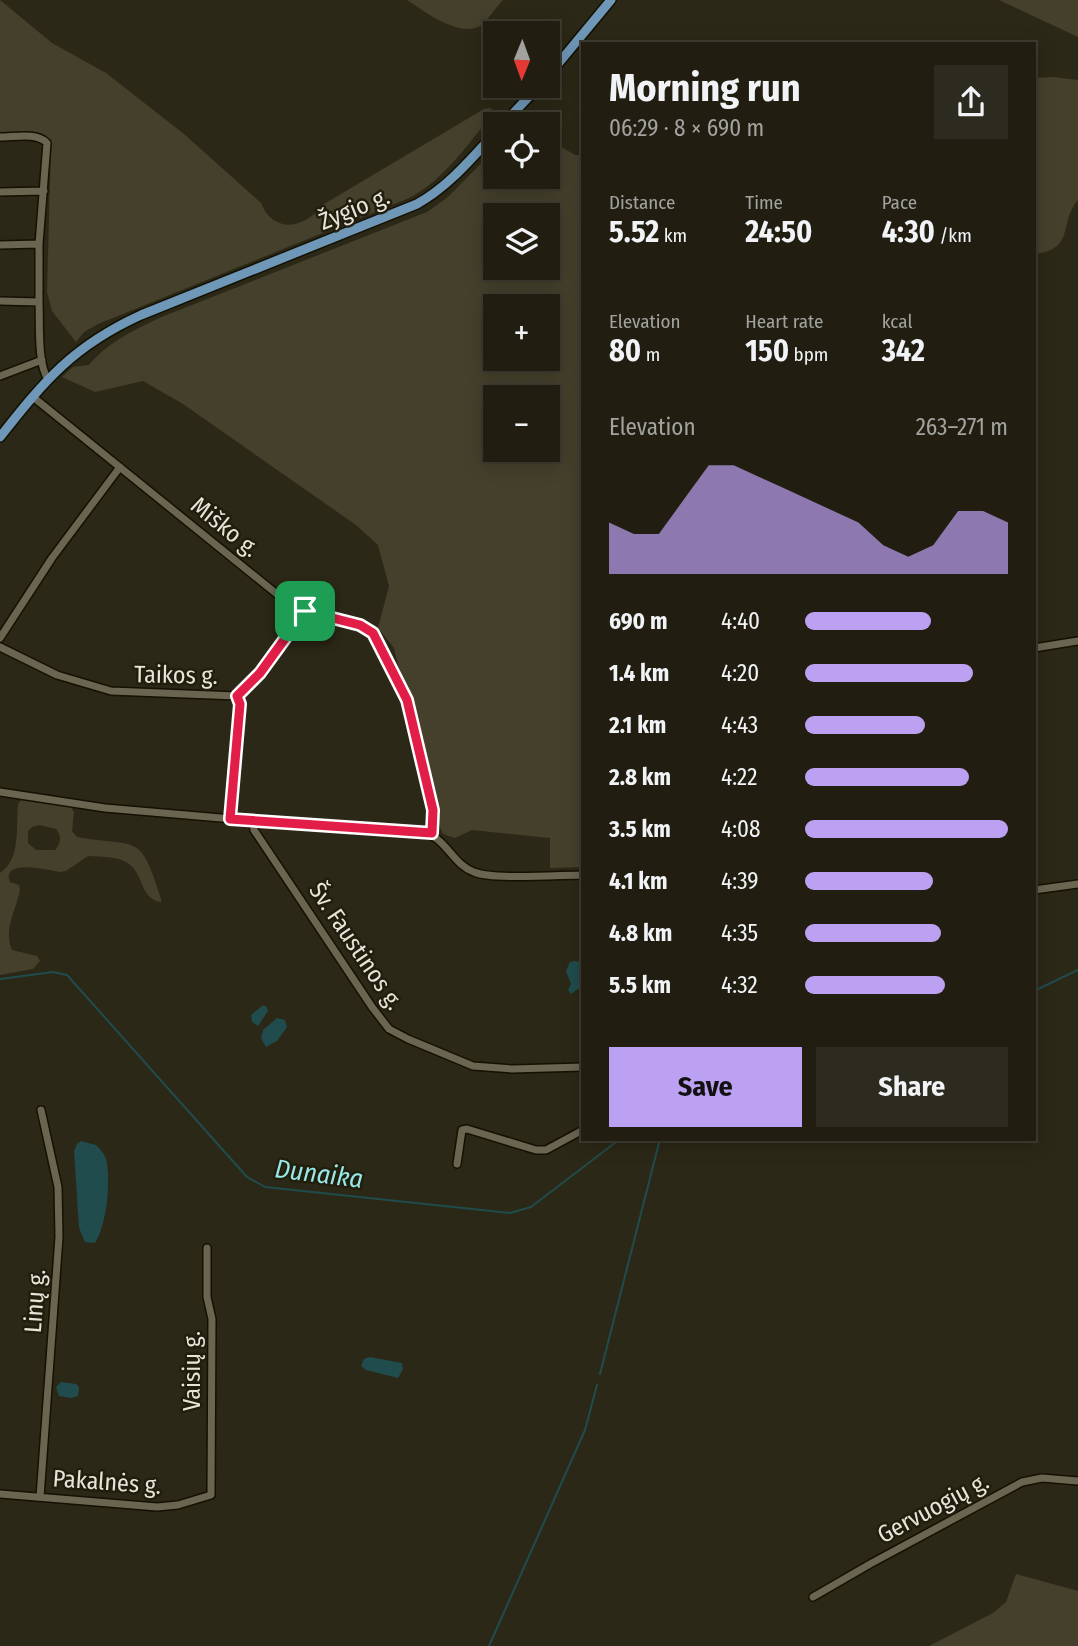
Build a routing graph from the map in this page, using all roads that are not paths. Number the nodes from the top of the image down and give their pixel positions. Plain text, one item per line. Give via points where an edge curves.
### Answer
1 (611, 0) edge
2 (560, 62) edge
3 (528, 98) edge
4 (514, 112) edge
5 (0, 137) edge
6 (483, 146) edge
7 (44, 191) junction
8 (0, 192) edge
9 (39, 244) junction
10 (0, 245) edge
11 (0, 301) edge
12 (39, 302) junction
13 (42, 360) junction
14 (0, 376) edge
15 (48, 379) junction
16 (33, 397) junction
17 (0, 437) edge
18 (120, 467) junction
19 (305, 611) junction
20 (0, 638) edge
21 (1078, 641) edge
22 (0, 648) edge
23 (1036, 648) edge
24 (237, 696) junction
25 (0, 792) edge
26 (230, 819) junction
27 (253, 821) junction
28 (432, 833) junction
29 (581, 875) edge
30 (1078, 884) edge
31 (1036, 890) edge
32 (581, 1067) edge
33 (41, 1110) dead end
34 (581, 1131) edge
35 (457, 1164) dead end
36 (207, 1248) dead end
37 (1078, 1481) edge
38 (0, 1494) edge
39 (211, 1495) joint
40 (40, 1497) junction
41 (813, 1597) dead end

1 - 2 main road
3 - 4 main road
5 - 7 street via 44,139 48,148
6 - 15 main road, Žygio g. via 423,201 116,326 77,351
7 - 8 street
7 - 9 street
9 - 10 street
9 - 12 street
11 - 12 street
12 - 13 street
13 - 14 street
13 - 15 street
15 - 16 main road, Žygio g.
16 - 17 main road, Žygio g.
16 - 18 street, Miško g.
18 - 19 street, Miško g. via 283,599
18 - 20 street
19 - 24 street via 260,673
19 - 28 street, Miško g. via 360,625 373,633 407,700 433,810
21 - 23 street
22 - 24 street, Taikos g. via 57,675 111,691
24 - 26 street, Taikos g.
25 - 26 street
26 - 27 street
27 - 28 street
27 - 32 street, Šv. Faustinos g. via 254,830 389,1029 473,1066
28 - 29 street via 476,874
30 - 31 street
33 - 40 street, Linų g. via 58,1187 59,1237
34 - 35 street via 546,1150 536,1150 462,1130
36 - 39 street, Vaisių g. via 212,1319
37 - 41 street, Gervuogių g. via 1042,1478 1022,1482
38 - 40 street, Pakalnės g.
39 - 40 street, Pakalnės g. via 157,1507

